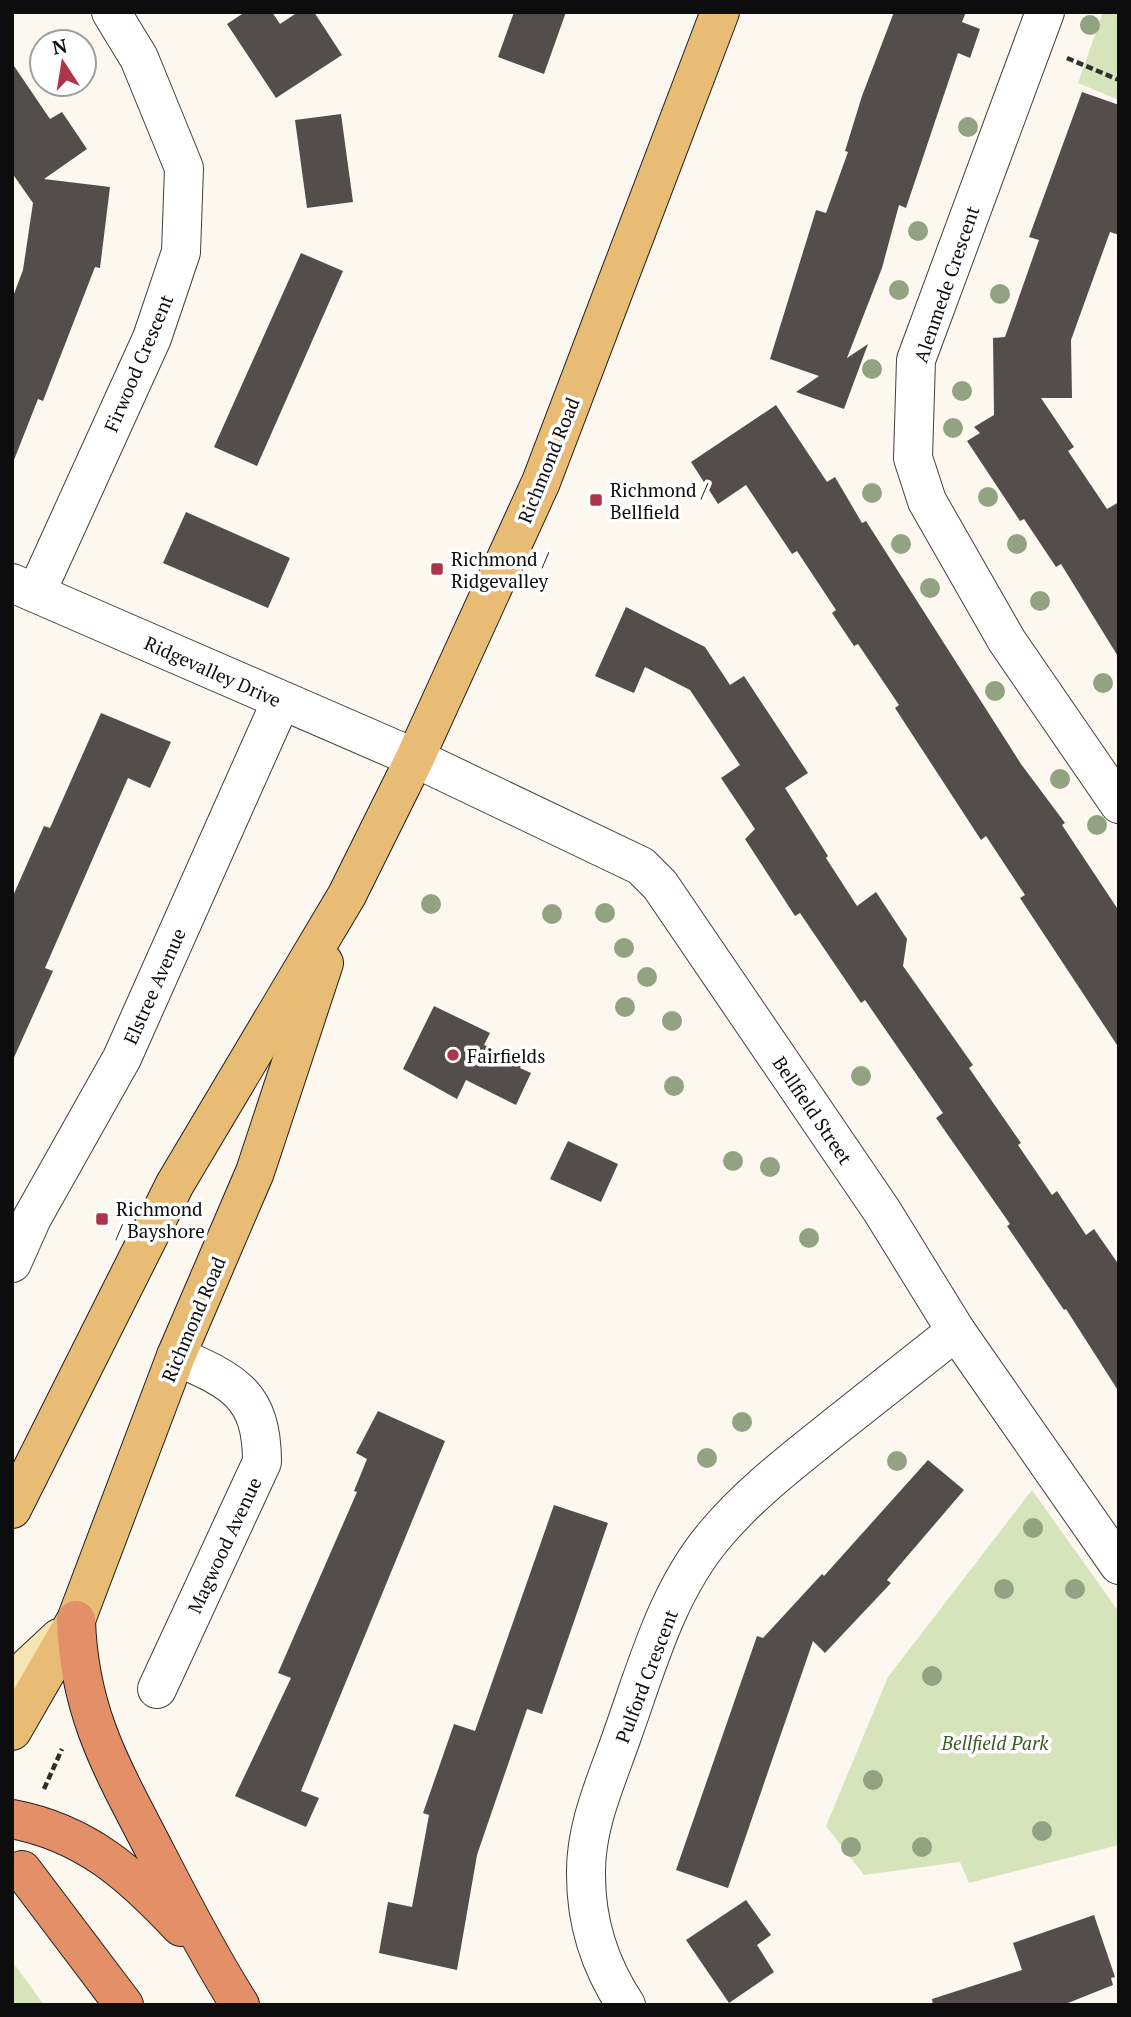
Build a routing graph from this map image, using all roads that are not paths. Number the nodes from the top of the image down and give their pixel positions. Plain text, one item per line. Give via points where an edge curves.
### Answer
1 (111, 12) edge
2 (720, 12) edge
3 (1040, 28) edge
4 (25, 587) edge
5 (281, 701) junction
6 (415, 758) junction
7 (1119, 804) edge
8 (346, 895) junction
9 (12, 1263) edge
10 (956, 1331) junction
11 (176, 1356) junction
12 (48, 1433) junction
13 (12, 1472) edge
14 (12, 1509) edge
15 (1119, 1565) edge
16 (76, 1620) junction
17 (12, 1682) edge
18 (157, 1689) dead end
19 (12, 1731) edge
20 (12, 1819) edge
21 (22, 1870) dead end
22 (211, 1959) junction
23 (124, 2005) edge
24 (240, 2005) edge
25 (626, 2005) edge

1 - 4 street, Firwood Crescent via 139,58 184,168 181,252 152,338
2 - 6 main road, Richmond Road via 541,482
3 - 7 street, Alenmede Crescent via 916,360 913,458 927,501 1007,640
4 - 5 street, Ridgevalley Drive
5 - 6 street, Ridgevalley Drive
5 - 9 street, Elstree Avenue via 122,1058 32,1218
6 - 8 main road, Richmond Road
6 - 10 street, Bellfield Street via 641,866 660,885 882,1211
8 - 11 main road, Richmond Road via 256,1172
8 - 12 main road, Richmond Road via 175,1184
10 - 15 street, Bellfield Street
10 - 25 street, Pulford Crescent via 747,1499 711,1539 681,1588 658,1635 589,1830 589,1913 597,1949
11 - 16 main road, Richmond Road
11 - 18 street, Magwood Avenue via 220,1375 243,1392 256,1413 262,1461
12 - 13 main road
12 - 14 main road, Richmond Road
16 - 17 main road
16 - 19 main road, Richmond Road
16 - 22 highway via 82,1686 103,1751
20 - 22 highway via 55,1829 125,1870
21 - 23 highway
22 - 24 highway

